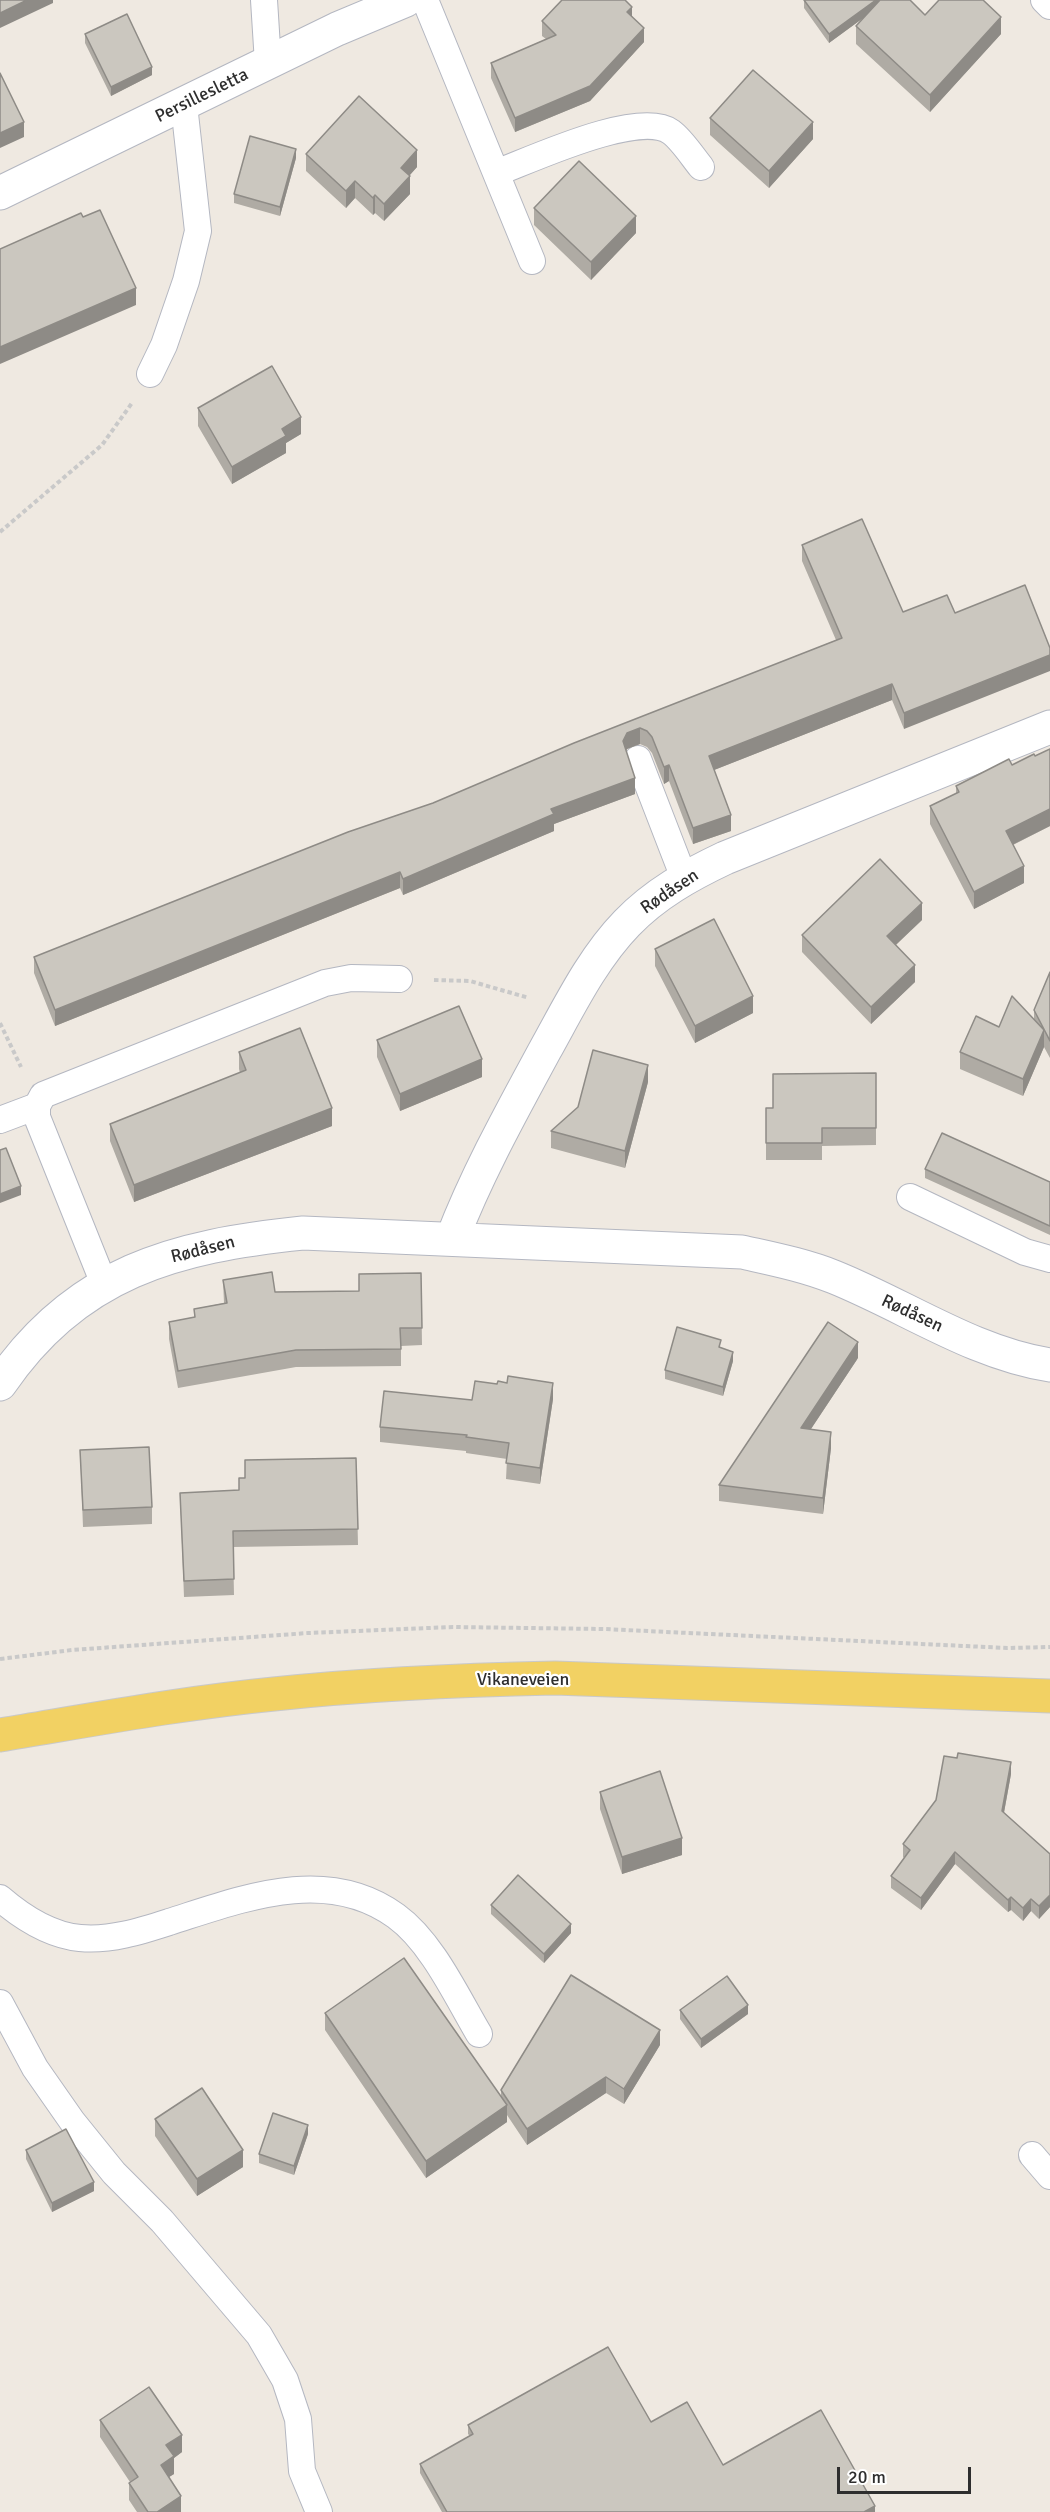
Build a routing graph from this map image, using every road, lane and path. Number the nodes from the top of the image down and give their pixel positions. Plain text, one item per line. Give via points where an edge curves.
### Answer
1 (264, 0) edge
2 (406, 0) edge
3 (425, 0) edge
4 (1044, 0) edge
5 (1050, 6) edge
6 (268, 63) junction
7 (184, 105) junction
8 (701, 167) dead end
9 (496, 173) junction
10 (0, 193) edge
11 (532, 261) dead end
12 (150, 374) joint
13 (0, 532) edge
14 (1050, 727) edge
15 (638, 759) dead end
16 (684, 878) junction
17 (399, 979) joint
18 (566, 1011) junction
19 (0, 1023) edge
20 (40, 1100) junction
21 (0, 1120) edge
22 (910, 1197) dead end
23 (452, 1239) junction
24 (1050, 1259) edge
25 (104, 1284) junction
26 (1050, 1365) edge
27 (0, 1384) edge
28 (1050, 1647) edge
29 (1007, 1648) dead end
30 (1050, 1696) edge
31 (0, 1735) edge
32 (0, 1898) edge
33 (0, 2003) edge
34 (479, 2034) dead end
35 (1032, 2156) dead end
36 (1050, 2176) edge
37 (319, 2512) edge

1 - 6 lane
2 - 6 street, Persillesletta
3 - 9 lane
4 - 5 lane
6 - 7 street, Persillesletta
7 - 10 street, Persillesletta
7 - 12 lane via 198,231 186,281
8 - 9 lane via 670,131 644,125 609,130
9 - 11 lane
12 - 13 path via 102,445
14 - 16 street, Rødåsen
15 - 16 lane
16 - 18 street, Rødåsen via 660,893 626,924
17 - 18 path via 470,981
17 - 20 lane via 351,978 325,983
18 - 23 street, Rødåsen via 526,1084
19 - 20 path
20 - 21 lane
20 - 25 lane via 37,1117
22 - 24 lane via 1025,1252
23 - 25 street, Rødåsen via 303,1233 248,1239 183,1254
23 - 26 street, Rødåsen via 741,1252 780,1260 834,1277 978,1344 1024,1361
25 - 27 street, Rødåsen via 70,1306 40,1333
28 - 29 path
30 - 31 main road, Vikaneveien via 567,1679 473,1680 273,1694
32 - 34 lane via 33,1922 59,1932 80,1938 106,1938 140,1932 281,1890 343,1893 396,1916 422,1941
33 - 37 lane via 35,2068 72,2121 259,2335 285,2380 298,2419 302,2471
35 - 36 lane

